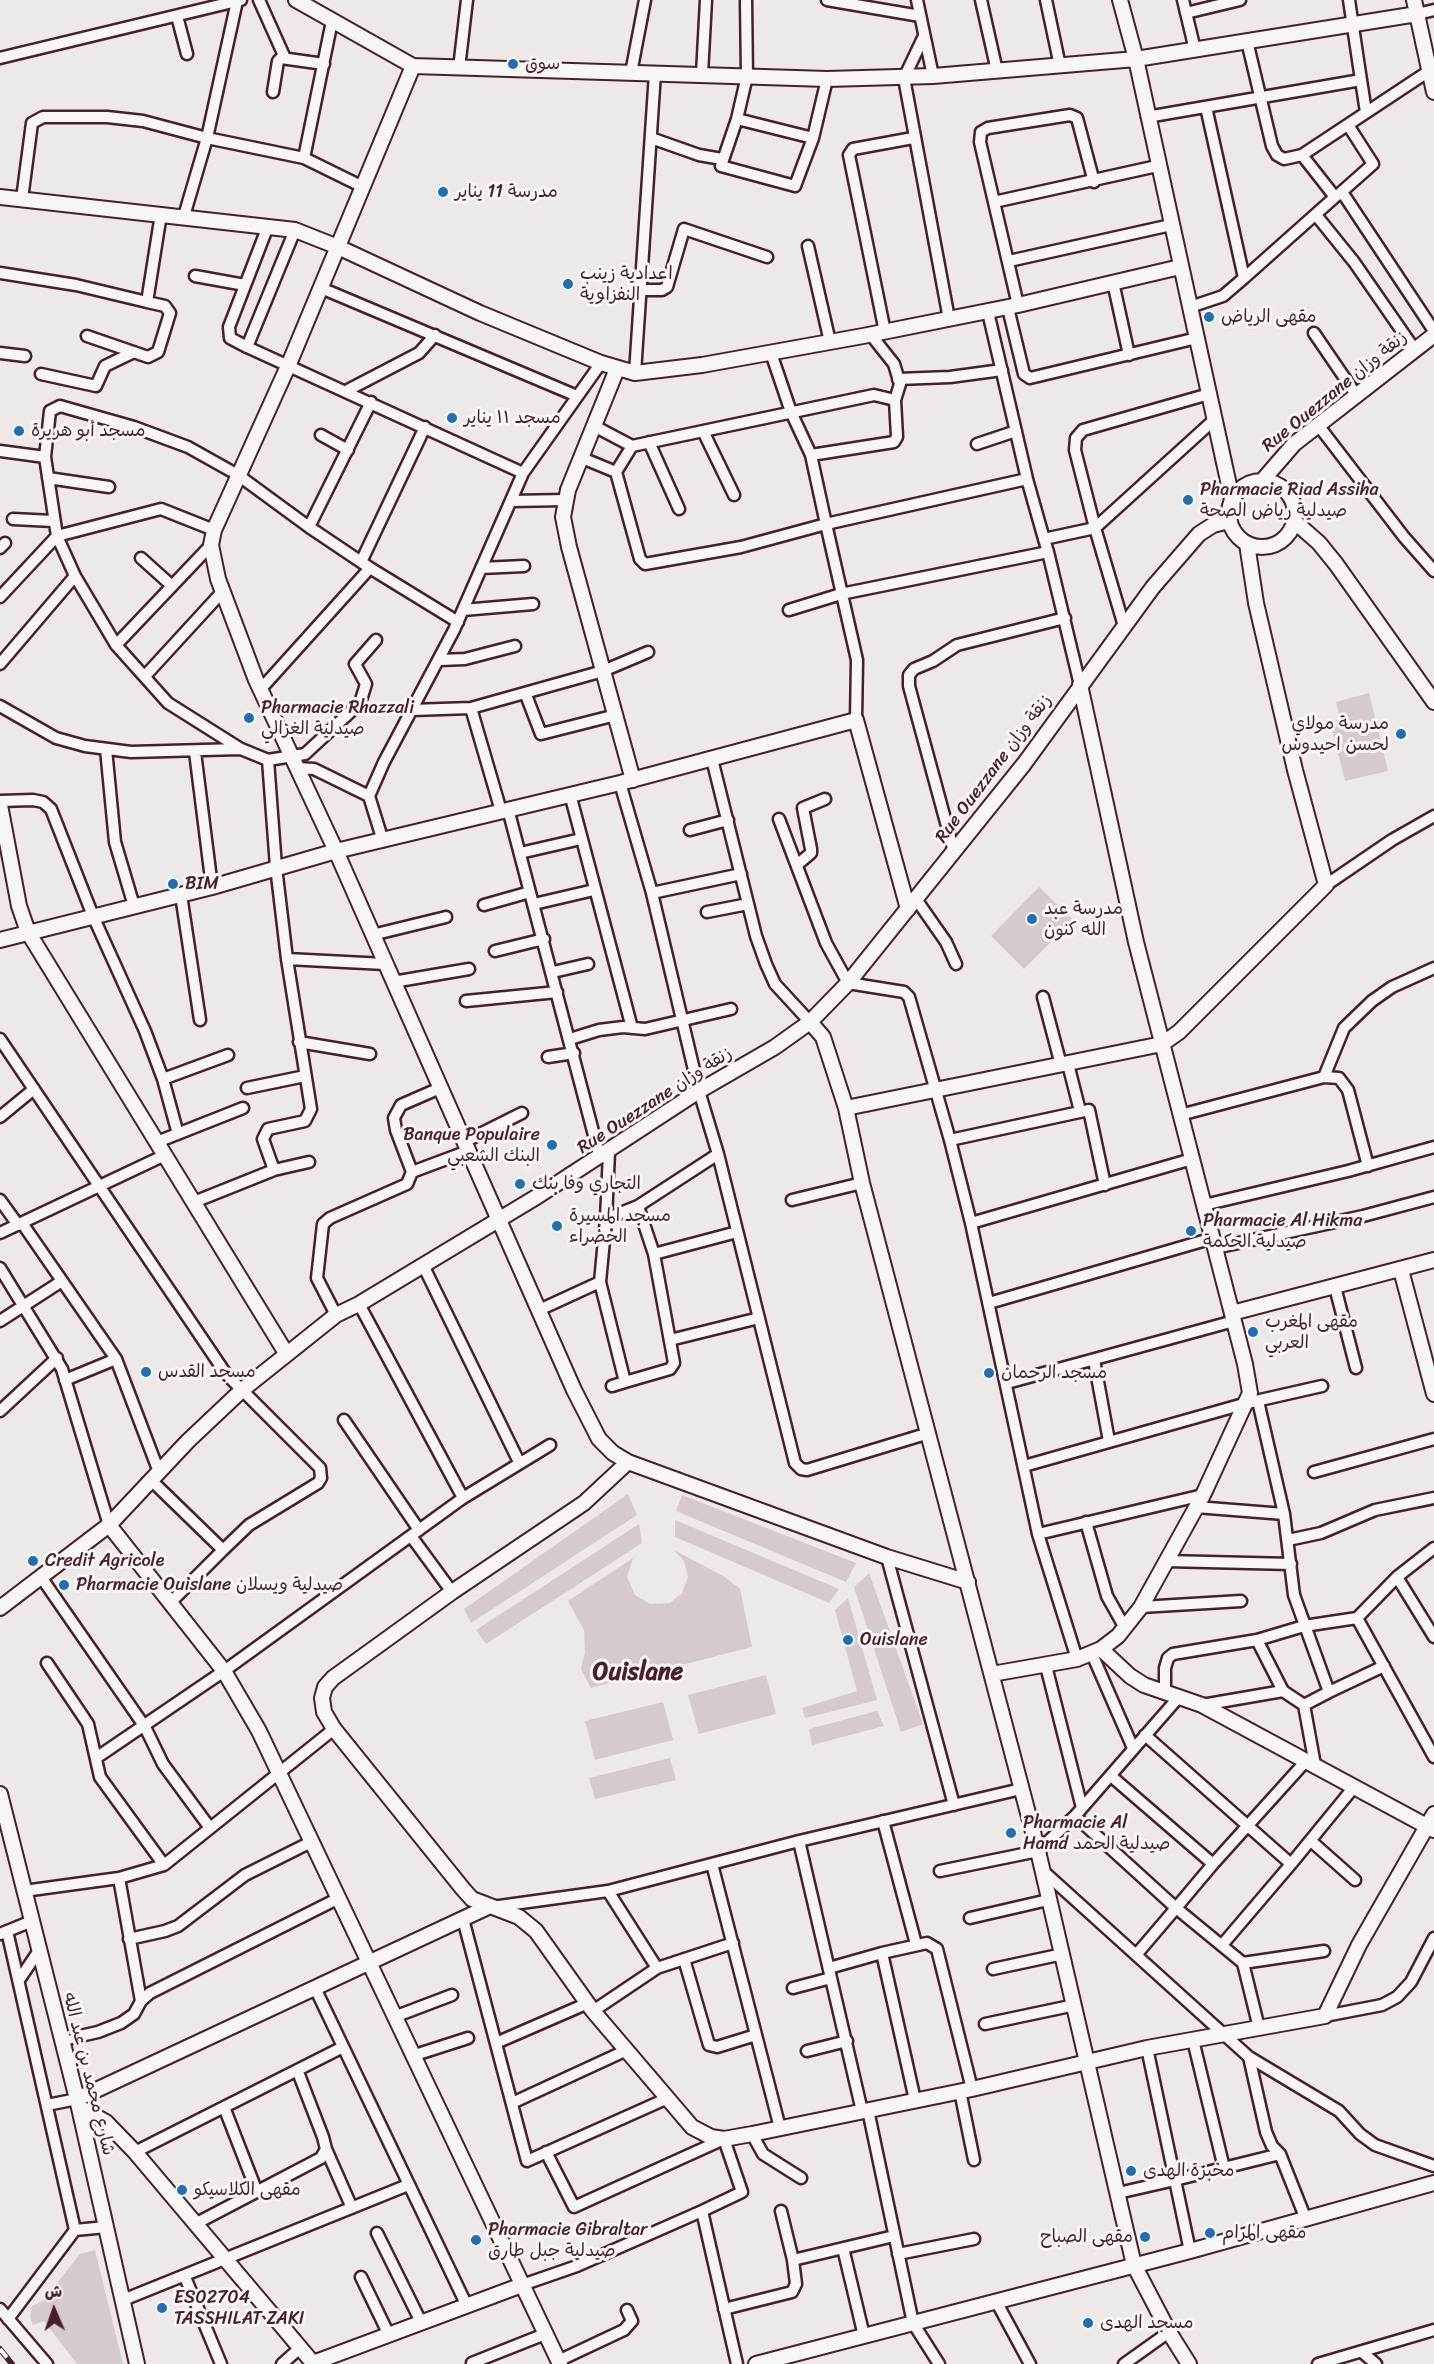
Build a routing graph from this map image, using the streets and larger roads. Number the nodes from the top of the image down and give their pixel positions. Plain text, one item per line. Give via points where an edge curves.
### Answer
1 (239, 0) edge
2 (259, 0) edge
3 (296, 0) edge
4 (467, 0) edge
5 (645, 0) edge
6 (706, 0) edge
7 (746, 0) edge
8 (827, 0) edge
9 (917, 0) edge
10 (981, 0) edge
11 (1046, 0) edge
12 (1119, 0) edge
13 (1183, 0) edge
14 (1240, 0) edge
15 (1349, 0) edge
16 (1415, 7) edge
17 (1434, 10) edge
18 (1186, 13) junction
19 (177, 16) junction
20 (920, 16) junction
21 (332, 21) junction
22 (1353, 23) junction
23 (924, 36) junction
24 (1246, 41) junction
25 (1195, 50) junction
26 (187, 54) dead end
27 (0, 58) edge
28 (285, 58) junction
29 (1136, 59) junction
30 (324, 64) junction
31 (413, 66) junction
32 (1060, 66) junction
33 (459, 68) junction
34 (997, 71) junction
35 (1430, 71) junction
36 (631, 73) junction
37 (655, 74) junction
38 (702, 74) junction
39 (747, 76) junction
40 (933, 76) junction
41 (903, 78) junction
42 (827, 79) junction
43 (1361, 80) junction
44 (273, 92) dead end
45 (1434, 92) edge
46 (1260, 98) junction
47 (1206, 107) junction
48 (1366, 112) junction
49 (1147, 117) junction
50 (737, 120) junction
51 (1348, 125) junction
52 (207, 138) junction
53 (651, 138) junction
54 (813, 138) junction
55 (914, 138) junction
56 (1302, 155) junction
57 (304, 158) junction
58 (722, 159) junction
59 (1157, 166) junction
60 (1094, 182) junction
61 (361, 186) junction
62 (1339, 194) junction
63 (0, 197) edge
64 (22, 199) junction
65 (994, 202) junction
66 (160, 214) junction
67 (1316, 215) junction
68 (184, 216) junction
69 (1171, 225) junction
70 (268, 226) junction
71 (295, 230) junction
72 (808, 246) dead end
73 (338, 247) junction
74 (767, 257) dead end
75 (1009, 261) junction
76 (1180, 267) junction
77 (0, 273) edge
78 (195, 276) dead end
79 (1244, 278) junction
80 (1113, 282) junction
81 (245, 285) junction
82 (321, 288) junction
83 (639, 290) junction
84 (147, 302) junction
85 (1013, 307) junction
86 (1190, 308) junction
87 (988, 312) junction
88 (949, 319) junction
89 (885, 332) junction
90 (1314, 333) dead end
91 (1434, 333) edge
92 (435, 335) junction
93 (871, 335) junction
94 (87, 336) dead end
95 (1197, 338) junction
96 (830, 342) junction
97 (247, 347) junction
98 (1415, 350) junction
99 (135, 352) junction
100 (0, 353) edge
101 (771, 353) junction
102 (1129, 355) junction
103 (25, 356) dead end
104 (601, 363) junction
105 (289, 364) junction
106 (617, 369) junction
107 (1002, 370) junction
108 (635, 373) junction
109 (41, 374) dead end
110 (898, 379) junction
111 (346, 391) junction
112 (1209, 394) junction
113 (577, 396) junction
114 (1357, 396) junction
115 (895, 400) junction
116 (371, 402) junction
117 (791, 412) junction
118 (1215, 419) junction
119 (1318, 425) junction
120 (425, 427) junction
121 (596, 428) junction
122 (1016, 431) junction
123 (703, 432) junction
124 (321, 435) dead end
125 (650, 442) junction
126 (977, 444) dead end
127 (632, 446) junction
128 (0, 450) edge
129 (348, 450) junction
130 (811, 455) junction
131 (45, 457) junction
132 (582, 458) junction
133 (523, 472) junction
134 (616, 472) junction
135 (238, 475) junction
136 (48, 478) junction
137 (1027, 479) junction
138 (1262, 481) junction
139 (109, 487) dead end
140 (734, 495) dead end
141 (1232, 499) junction
142 (565, 500) junction
143 (511, 501) junction
144 (679, 509) dead end
145 (13, 519) dead end
146 (53, 521) junction
147 (1229, 521) junction
148 (1294, 521) junction
149 (826, 524) junction
150 (309, 527) junction
151 (1095, 528) junction
152 (214, 530) junction
153 (57, 536) junction
154 (1044, 539) junction
155 (1247, 544) junction
156 (211, 545) junction
157 (1048, 552) junction
158 (141, 558) dead end
159 (366, 565) junction
160 (524, 566) dead end
161 (482, 568) junction
162 (1434, 571) edge
163 (75, 576) junction
164 (171, 585) junction
165 (223, 591) junction
166 (841, 594) junction
167 (0, 597) edge
168 (533, 604) dead end
169 (463, 610) junction
170 (789, 610) dead end
171 (1065, 618) junction
172 (458, 622) junction
173 (1124, 626) junction
174 (376, 640) dead end
175 (116, 645) junction
176 (514, 646) dead end
177 (648, 652) dead end
178 (440, 660) junction
179 (0, 664) edge
180 (603, 671) junction
181 (145, 676) junction
182 (1080, 686) junction
183 (260, 690) junction
184 (526, 694) junction
185 (1434, 702) edge
186 (0, 706) edge
187 (471, 708) junction
188 (412, 710) junction
189 (616, 715) junction
190 (856, 720) junction
191 (106, 749) junction
192 (241, 749) junction
193 (195, 752) junction
194 (712, 759) junction
195 (268, 760) junction
196 (294, 763) junction
197 (626, 782) junction
198 (570, 794) junction
199 (369, 796) junction
200 (825, 799) dead end
201 (0, 803) edge
202 (505, 810) junction
203 (1434, 816) edge
204 (779, 819) dead end
205 (729, 820) junction
206 (690, 830) dead end
207 (581, 839) junction
208 (383, 841) junction
209 (336, 851) junction
210 (954, 852) junction
211 (520, 853) junction
212 (5, 862) edge
213 (798, 864) junction
214 (276, 867) junction
215 (741, 874) junction
216 (1326, 885) junction
217 (212, 887) junction
218 (594, 890) junction
219 (530, 892) junction
220 (652, 893) junction
221 (181, 895) junction
222 (534, 904) junction
223 (748, 904) junction
224 (912, 904) junction
225 (484, 905) dead end
226 (134, 906) junction
227 (707, 912) dead end
228 (93, 915) junction
229 (446, 917) dead end
230 (28, 933) junction
231 (372, 934) junction
232 (544, 939) junction
233 (0, 940) edge
234 (495, 951) dead end
235 (287, 959) junction
236 (385, 963) junction
237 (588, 964) dead end
238 (956, 964) dead end
239 (1434, 968) edge
240 (469, 969) dead end
241 (553, 972) junction
242 (393, 981) junction
243 (848, 983) junction
244 (558, 992) junction
245 (1043, 997) dead end
246 (466, 1001) dead end
247 (731, 1009) dead end
248 (200, 1020) dead end
249 (682, 1021) junction
250 (810, 1022) junction
251 (632, 1028) junction
252 (0, 1039) edge
253 (570, 1039) junction
254 (299, 1042) junction
255 (1162, 1044) junction
256 (574, 1053) junction
257 (370, 1054) dead end
258 (228, 1056) dead end
259 (548, 1058) dead end
260 (1065, 1064) junction
261 (305, 1076) junction
262 (1324, 1077) junction
263 (163, 1079) junction
264 (247, 1088) dead end
265 (440, 1088) junction
266 (933, 1088) junction
267 (34, 1089) junction
268 (699, 1091) junction
269 (846, 1107) junction
270 (243, 1108) dead end
271 (1080, 1111) junction
272 (522, 1113) dead end
273 (1180, 1115) junction
274 (0, 1117) edge
275 (178, 1134) junction
276 (950, 1140) junction
277 (157, 1142) junction
278 (466, 1147) junction
279 (1434, 1147) edge
280 (718, 1154) junction
281 (165, 1155) junction
282 (604, 1155) junction
283 (1192, 1160) junction
284 (309, 1161) dead end
285 (1368, 1166) junction
286 (274, 1170) junction
287 (412, 1172) junction
288 (862, 1183) junction
289 (1105, 1185) junction
290 (99, 1188) junction
291 (1434, 1197) edge
292 (0, 1200) edge
293 (792, 1200) dead end
294 (194, 1202) junction
295 (1203, 1204) junction
296 (638, 1206) junction
297 (606, 1219) junction
298 (498, 1220) junction
299 (971, 1223) junction
300 (20, 1224) junction
301 (737, 1232) junction
302 (0, 1233) edge
303 (1214, 1243) junction
304 (654, 1254) junction
305 (1434, 1260) edge
306 (423, 1265) junction
307 (0, 1268) edge
308 (1401, 1270) junction
309 (62, 1281) junction
310 (600, 1282) junction
311 (1335, 1287) junction
312 (989, 1303) junction
313 (23, 1304) junction
314 (359, 1304) junction
315 (539, 1310) junction
316 (336, 1315) junction
317 (1233, 1317) junction
318 (759, 1318) junction
319 (0, 1321) edge
320 (670, 1340) junction
321 (1429, 1352) edge
322 (286, 1353) junction
323 (57, 1358) junction
324 (116, 1359) junction
325 (1094, 1360) junction
326 (1356, 1368) dead end
327 (65, 1380) junction
328 (625, 1382) junction
329 (1007, 1383) junction
330 (612, 1386) dead end
331 (1322, 1386) dead end
332 (242, 1390) junction
333 (1434, 1394) edge
334 (1252, 1402) junction
335 (0, 1411) edge
336 (344, 1420) dead end
337 (929, 1433) junction
338 (1434, 1439) edge
339 (1109, 1441) junction
340 (550, 1444) dead end
341 (519, 1462) junction
342 (628, 1462) junction
343 (1024, 1466) junction
344 (1314, 1472) dead end
345 (155, 1476) junction
346 (1203, 1495) junction
347 (463, 1498) junction
348 (1434, 1498) edge
349 (1196, 1507) junction
350 (1284, 1514) junction
351 (1086, 1522) junction
352 (109, 1526) junction
353 (415, 1533) junction
354 (1038, 1534) junction
355 (1288, 1540) junction
356 (1434, 1548) edge
357 (223, 1550) junction
358 (887, 1557) junction
359 (1166, 1561) junction
360 (1291, 1564) junction
361 (41, 1577) junction
362 (1397, 1578) junction
363 (968, 1582) junction
364 (452, 1592) junction
365 (1241, 1601) dead end
366 (170, 1603) junction
367 (1141, 1606) junction
368 (0, 1608) edge
369 (1357, 1618) junction
370 (1304, 1626) junction
371 (1125, 1628) junction
372 (1434, 1637) edge
373 (1257, 1640) junction
374 (1096, 1652) junction
375 (1077, 1659) junction
376 (47, 1664) dead end
377 (1046, 1666) junction
378 (1384, 1666) junction
379 (224, 1671) junction
380 (992, 1674) junction
381 (1283, 1691) junction
382 (1329, 1692) junction
383 (1172, 1696) junction
384 (1202, 1704) junction
385 (1304, 1705) junction
386 (145, 1727) junction
387 (334, 1729) junction
388 (1145, 1735) junction
389 (1133, 1748) junction
390 (1434, 1757) edge
391 (96, 1758) junction
392 (1310, 1763) junction
393 (280, 1771) junction
394 (1111, 1776) junction
395 (1354, 1787) junction
396 (1021, 1789) junction
397 (0, 1794) edge
398 (954, 1805) junction
399 (1078, 1812) junction
400 (883, 1821) junction
401 (1248, 1824) junction
402 (1432, 1824) edge
403 (210, 1828) junction
404 (799, 1841) junction
405 (1311, 1841) junction
406 (311, 1842) junction
407 (1038, 1851) junction
408 (712, 1864) junction
409 (1213, 1864) junction
410 (1291, 1864) junction
411 (164, 1865) junction
412 (1042, 1870) junction
413 (940, 1871) dead end
414 (119, 1878) junction
415 (1355, 1880) dead end
416 (24, 1891) junction
417 (608, 1891) junction
418 (339, 1898) junction
419 (1048, 1900) junction
420 (489, 1907) junction
421 (1176, 1908) junction
422 (970, 1917) dead end
423 (463, 1919) junction
424 (32, 1921) junction
425 (4, 1933) edge
426 (129, 1939) junction
427 (733, 1943) junction
428 (916, 1944) junction
429 (1222, 1945) junction
430 (1432, 1945) edge
431 (1324, 1951) dead end
432 (39, 1952) junction
433 (882, 1953) junction
434 (1063, 1954) junction
435 (1136, 1955) junction
436 (684, 1959) junction
437 (370, 1963) junction
438 (1243, 1963) junction
439 (657, 1968) junction
440 (993, 1969) dead end
441 (830, 1973) junction
442 (19, 1980) junction
443 (793, 1988) dead end
444 (316, 1990) junction
445 (452, 1995) dead end
446 (141, 2001) junction
447 (1075, 2005) junction
448 (591, 2007) junction
449 (1325, 2016) junction
450 (394, 2017) junction
451 (985, 2025) dead end
452 (1259, 2028) junction
453 (1222, 2034) junction
454 (756, 2035) junction
455 (468, 2038) dead end
456 (62, 2040) junction
457 (1193, 2040) junction
458 (847, 2041) junction
459 (496, 2043) junction
460 (343, 2047) junction
461 (1147, 2048) junction
462 (627, 2050) junction
463 (807, 2050) dead end
464 (412, 2056) junction
465 (1249, 2057) junction
466 (1088, 2061) junction
467 (298, 2072) junction
468 (966, 2090) junction
469 (668, 2098) junction
470 (915, 2100) junction
471 (78, 2103) junction
472 (512, 2103) junction
473 (47, 2105) junction
474 (224, 2108) junction
475 (865, 2111) junction
476 (780, 2128) junction
477 (752, 2134) junction
478 (724, 2139) junction
479 (326, 2149) junction
480 (135, 2152) junction
481 (546, 2152) junction
482 (1280, 2154) junction
483 (974, 2160) dead end
484 (1434, 2166) edge
485 (1224, 2168) junction
486 (801, 2178) dead end
487 (1175, 2180) junction
488 (1434, 2182) edge
489 (408, 2185) junction
490 (257, 2192) junction
491 (1118, 2193) junction
492 (352, 2208) junction
493 (702, 2211) junction
494 (781, 2211) dead end
495 (1305, 2217) junction
496 (195, 2224) junction
497 (106, 2227) junction
498 (75, 2230) junction
499 (377, 2233) dead end
500 (894, 2236) junction
501 (974, 2239) dead end
502 (843, 2248) junction
503 (1190, 2252) junction
504 (898, 2254) junction
505 (226, 2260) junction
506 (793, 2260) junction
507 (1134, 2265) junction
508 (185, 2277) junction
509 (361, 2277) dead end
510 (522, 2285) junction
511 (123, 2300) junction
512 (996, 2301) junction
513 (467, 2306) junction
514 (0, 2309) edge
515 (724, 2309) junction
516 (627, 2310) dead end
517 (8, 2319) junction
518 (421, 2322) junction
519 (913, 2323) junction
520 (1434, 2330) edge
521 (1168, 2332) junction
522 (545, 2334) junction
523 (389, 2335) junction
524 (864, 2336) junction
525 (301, 2347) junction
526 (1362, 2352) junction
527 (559, 2362) edge
528 (472, 2363) edge
529 (47, 2364) edge
530 (137, 2364) edge
531 (221, 2364) edge
532 (282, 2364) edge
533 (313, 2364) edge
534 (737, 2364) edge
535 (756, 2364) edge
536 (939, 2364) edge
537 (1030, 2364) edge
538 (1124, 2364) edge
539 (1189, 2364) edge
540 (1318, 2364) edge
541 (1376, 2364) edge

1 - 19 street
1 - 52 street
2 - 28 street
3 - 21 street
4 - 33 street
5 - 36 street
6 - 38 street
7 - 39 street
8 - 20 street
9 - 20 street
10 - 34 street
11 - 32 street
12 - 29 street
13 - 18 street
14 - 18 street
15 - 22 street
16 - 17 street
16 - 22 street
16 - 35 street
18 - 25 street
19 - 26 street
19 - 27 street
20 - 23 street
21 - 30 street
21 - 31 street
22 - 24 street
22 - 43 street
23 - 40 street
23 - 41 street
24 - 25 street
24 - 46 street
25 - 29 street
28 - 30 street
28 - 44 street via 278,61
29 - 32 street
29 - 49 street
30 - 57 street
31 - 33 street
31 - 61 street
32 - 34 street
33 - 36 street
34 - 40 street
35 - 45 street
35 - 48 street
36 - 37 street
37 - 38 street
37 - 53 street
38 - 39 street
39 - 42 street
39 - 50 street
40 - 41 street
41 - 42 street
41 - 55 street
42 - 54 street
43 - 46 street
43 - 48 street
46 - 47 street
46 - 56 street via 1277,155 1291,160
47 - 49 street
47 - 79 street
48 - 51 street
49 - 59 street
50 - 54 street
50 - 58 street
51 - 56 street
51 - 62 street via 1373,164
52 - 57 street
52 - 64 street via 143,121 108,117 35,119
52 - 68 street
53 - 58 street
53 - 83 street
54 - 58 street via 795,186 726,169 721,166
55 - 88 street
55 - 89 street via 853,149 849,155
56 - 62 street
57 - 61 street
59 - 60 street
59 - 69 street
60 - 65 street
60 - 65 street via 1077,118 1070,115 988,128 981,132 980,142
61 - 73 street
62 - 67 street
62 - 91 street
63 - 64 street
64 - 66 street
65 - 75 street
66 - 68 street
66 - 84 street
67 - 79 street
67 - 98 street
68 - 70 street
69 - 75 street
69 - 76 street
70 - 71 street
70 - 81 street
71 - 73 street
71 - 97 street
72 - 96 street
73 - 82 street
73 - 104 street via 480,313
74 - 83 street via 684,229 667,287
75 - 85 street
76 - 80 street
76 - 86 street
77 - 84 street
78 - 81 street
79 - 86 street via 1223,296
80 - 85 street
80 - 102 street
81 - 97 street via 228,333
82 - 92 street
82 - 105 street
83 - 108 street
84 - 99 street via 165,306 170,313 158,352 148,357
85 - 87 street
85 - 102 street via 1024,374 1030,378
86 - 95 street
87 - 88 street
87 - 107 street
88 - 89 street
89 - 93 street
90 - 114 street
91 - 98 street, Rue Ouezzane زنقة وزان
92 - 111 street via 419,353
92 - 113 street
93 - 96 street
93 - 110 street via 894,364
94 - 99 street
95 - 102 street
95 - 112 street
96 - 101 street
97 - 105 street
98 - 114 street, Rue Ouezzane زنقة وزان
99 - 109 street via 105,366 96,386
100 - 103 street
101 - 108 street
101 - 117 street
104 - 106 street
104 - 113 street
105 - 111 street
105 - 135 street
106 - 108 street
106 - 121 street
107 - 110 street
107 - 122 street
110 - 115 street
111 - 116 street
112 - 118 street
112 - 151 street via 1090,426 1079,434 1075,450
113 - 133 street
114 - 119 street, Rue Ouezzane زنقة وزان
115 - 117 street via 874,394
115 - 130 street via 894,442
116 - 120 street
116 - 129 street
117 - 123 street
117 - 130 street
118 - 141 street
118 - 151 street
119 - 138 street, Rue Ouezzane زنقة وزان via 1280,458
119 - 162 street
120 - 133 street
120 - 159 street
121 - 127 street
121 - 132 street
122 - 126 street
122 - 137 street
123 - 125 street
123 - 140 street
124 - 129 street
125 - 127 street
125 - 144 street
127 - 134 street
128 - 131 street
129 - 150 street
130 - 149 street
131 - 135 street via 50,411 60,406 188,447
131 - 136 street
132 - 134 street
132 - 142 street
133 - 143 street
134 - 149 street via 640,559 645,564 741,548
135 - 150 street
135 - 152 street
136 - 139 street
136 - 146 street
137 - 149 street
137 - 154 street
138 - 141 street via 1247,484
138 - 148 street via 1276,484 1292,500
141 - 147 street
142 - 143 street
142 - 180 street via 563,517 568,547
143 - 161 street
145 - 146 street
146 - 153 street
147 - 155 street
147 - 173 street, Rue Ouezzane زنقة وزان via 1199,534
148 - 155 street via 1288,535 1276,544
148 - 185 street via 1320,543
149 - 166 street
150 - 159 street
151 - 154 street
151 - 173 street
152 - 153 street via 161,509
152 - 156 street
153 - 163 street
153 - 167 street
154 - 157 street
155 - 216 street via 1256,603
156 - 164 street
156 - 165 street
157 - 166 street
157 - 171 street
158 - 164 street
159 - 172 street
159 - 183 street
160 - 161 street
161 - 169 street
163 - 175 street
163 - 179 street
164 - 175 street
165 - 181 street
165 - 183 street
166 - 170 street
166 - 190 street via 857,660
168 - 169 street
169 - 172 street
171 - 182 street
171 - 210 street via 957,645 909,675
172 - 178 street
173 - 182 street, Rue Ouezzane زنقة وزان
174 - 196 street via 355,664 366,684 360,703
175 - 181 street
176 - 178 street via 465,659
177 - 180 street
178 - 188 street
180 - 184 street
180 - 189 street
181 - 192 street via 168,703
182 - 210 street, Rue Ouezzane زنقة وزان
182 - 255 street
183 - 196 street
184 - 187 street
184 - 189 street via 541,734
186 - 191 street via 56,738
187 - 188 street
187 - 202 street
188 - 199 street
189 - 197 street
190 - 194 street
190 - 224 street
191 - 193 street
191 - 226 street via 115,842
192 - 193 street
192 - 195 street
193 - 217 street
194 - 197 street
194 - 205 street
195 - 196 street
195 - 214 street
196 - 199 street
196 - 209 street
197 - 198 street
197 - 220 street
198 - 202 street
198 - 207 street
199 - 208 street
200 - 213 street via 803,808 811,853
201 - 212 street
201 - 228 street via 44,801 51,809
202 - 208 street
202 - 211 street
203 - 216 street
204 - 213 street
205 - 206 street
205 - 215 street
207 - 211 street
207 - 218 street
208 - 209 street
209 - 214 street
209 - 231 street
210 - 224 street, Rue Ouezzane زنقة وزان
211 - 219 street
212 - 230 street
213 - 243 street via 826,943
214 - 217 street
214 - 235 street
215 - 220 street
215 - 223 street
216 - 255 street via 1179,1032
217 - 221 street
218 - 222 street
218 - 251 street
219 - 222 street
219 - 225 street
220 - 249 street
221 - 226 street
221 - 248 street
222 - 232 street
223 - 227 street
223 - 250 street via 775,984
224 - 238 street via 946,942
224 - 243 street, Rue Ouezzane زنقة وزان
226 - 228 street
228 - 230 street
228 - 263 street
229 - 231 street
230 - 233 street
230 - 277 street
231 - 236 street
232 - 234 street
232 - 241 street
235 - 236 street
235 - 254 street
236 - 242 street
237 - 241 street
239 - 262 street via 1392,987 1344,1028
240 - 242 street
241 - 244 street
242 - 265 street
243 - 250 street, Rue Ouezzane زنقة وزان
243 - 266 street via 906,993
244 - 246 street
244 - 253 street
245 - 260 street
247 - 249 street
249 - 251 street
249 - 268 street
250 - 268 street, Rue Ouezzane زنقة وزان
250 - 269 street via 823,1037
251 - 253 street via 606,1029
252 - 267 street
253 - 256 street
254 - 257 street
254 - 261 street
255 - 260 street
255 - 273 street
256 - 259 street
256 - 282 street
258 - 263 street
260 - 266 street
260 - 271 street
261 - 264 street
261 - 286 street via 309,1116 305,1121 268,1129 263,1134
262 - 273 street
262 - 285 street via 1339,1078 1348,1090
263 - 275 street
265 - 278 street
265 - 287 street via 401,1106 394,1118
266 - 269 street
266 - 276 street
267 - 274 street
267 - 290 street
268 - 280 street
268 - 282 street, Rue Ouezzane زنقة وزان
269 - 288 street
270 - 275 street
271 - 276 street
271 - 289 street via 1091,1112
272 - 278 street
273 - 283 street
275 - 277 street
276 - 299 street
277 - 281 street
278 - 287 street
278 - 298 street
279 - 285 street
280 - 296 street
280 - 301 street
281 - 290 street
281 - 294 street
282 - 297 street
282 - 298 street, Rue Ouezzane زنقة وزان
283 - 289 street
283 - 295 street
284 - 286 street
285 - 295 street
286 - 294 street
287 - 316 street via 407,1184 323,1224 317,1278
288 - 293 street
288 - 337 street
289 - 299 street
290 - 300 street
290 - 332 street via 226,1374
291 - 303 street via 1363,1216
292 - 300 street
294 - 322 street
295 - 303 street
296 - 297 street
296 - 304 street
297 - 310 street
298 - 306 street, Rue Ouezzane زنقة وزان
298 - 315 street
299 - 312 street
300 - 302 street
300 - 309 street
301 - 304 street
301 - 318 street
303 - 312 street
303 - 317 street
304 - 320 street
305 - 308 street
306 - 314 street, Rue Ouezzane زنقة وزان
306 - 341 street
307 - 313 street
308 - 311 street
308 - 321 street
309 - 313 street
309 - 324 street
310 - 315 street
310 - 328 street
311 - 317 street
311 - 326 street
312 - 329 street
313 - 319 street
313 - 323 street
314 - 316 street, Rue Ouezzane زنقة وزان
314 - 347 street
315 - 342 street via 599,1439
316 - 322 street, Rue Ouezzane زنقة وزان
317 - 325 street
317 - 334 street
318 - 320 street
318 - 337 street via 795,1463 801,1469
320 - 328 street via 674,1363 670,1369
321 - 333 street
322 - 332 street, Rue Ouezzane زنقة وزان
323 - 327 street
323 - 335 street
324 - 327 street
324 - 345 street
325 - 329 street
325 - 339 street
327 - 352 street
328 - 330 street
329 - 343 street
331 - 334 street
332 - 345 street, Rue Ouezzane زنقة وزان
332 - 357 street via 320,1468 321,1478 249,1525
334 - 339 street
334 - 346 street
334 - 350 street
336 - 353 street
337 - 363 street
338 - 344 street
339 - 343 street
340 - 341 street
341 - 347 street
342 - 358 street
342 - 364 street via 584,1503
343 - 354 street
345 - 352 street, Rue Ouezzane زنقة وزان
345 - 357 street
346 - 349 street
346 - 351 street
347 - 353 street
348 - 355 street via 1375,1510 1321,1533
349 - 350 street
349 - 359 street
350 - 355 street
351 - 354 street
351 - 371 street via 1107,1596
352 - 361 street, Rue Ouezzane زنقة وزان
352 - 366 street
353 - 364 street
353 - 379 street
354 - 375 street
355 - 360 street
356 - 362 street
357 - 366 street
358 - 363 street
358 - 398 street
359 - 360 street
359 - 367 street
360 - 370 street via 1294,1595
361 - 368 street, Rue Ouezzane زنقة وزان
361 - 386 street
362 - 369 street
362 - 372 street
363 - 380 street
364 - 387 street via 325,1687 324,1712
365 - 367 street
366 - 379 street
367 - 371 street
369 - 370 street
369 - 378 street
370 - 373 street
370 - 382 street
371 - 374 street
373 - 381 street
373 - 383 street via 1173,1654 1165,1668
374 - 375 street
374 - 383 street via 1130,1676
374 - 389 street
375 - 377 street
376 - 391 street via 88,1724
377 - 380 street
377 - 399 street
378 - 382 street
378 - 390 street
379 - 386 street
379 - 393 street
380 - 396 street
381 - 384 street
381 - 385 street
382 - 385 street
383 - 384 street
383 - 388 street
384 - 392 street
385 - 392 street
386 - 391 street
386 - 403 street via 163,1764
387 - 393 street
387 - 420 street via 463,1889 472,1899
388 - 389 street
388 - 401 street
389 - 394 street
391 - 411 street via 100,1777
392 - 395 street
392 - 401 street
393 - 403 street
393 - 406 street
394 - 399 street
394 - 409 street
395 - 402 street
395 - 405 street
396 - 398 street
396 - 407 street
397 - 416 street, شارع محمد بن عبد الله
398 - 400 street
399 - 407 street
399 - 421 street
400 - 404 street
400 - 428 street
401 - 409 street
401 - 410 street
402 - 449 street via 1359,1944
403 - 411 street
404 - 408 street
404 - 441 street
405 - 410 street
405 - 415 street
406 - 418 street
406 - 426 street via 245,1875 178,1926
407 - 412 street
407 - 413 street
408 - 417 street
408 - 427 street
409 - 421 street
410 - 429 street
411 - 414 street
412 - 419 street
412 - 435 street
414 - 416 street
414 - 426 street
416 - 424 street, شارع محمد بن عبد الله
417 - 420 street
417 - 439 street
418 - 437 street
418 - 446 street
419 - 422 street
419 - 434 street
420 - 423 street
420 - 448 street via 519,1917 536,1931
421 - 429 street
421 - 435 street
423 - 437 street
423 - 459 street
424 - 425 street
424 - 432 street, شارع محمد بن عبد الله
425 - 442 street
426 - 446 street
427 - 436 street
427 - 454 street
428 - 433 street
428 - 468 street via 933,1945 939,1955
429 - 438 street
430 - 449 street via 1411,1982 1397,1997 1382,2005
431 - 438 street
432 - 442 street
432 - 456 street, شارع محمد بن عبد الله
433 - 441 street
433 - 470 street
434 - 440 street
434 - 447 street
435 - 453 street
436 - 439 street
436 - 454 street via 709,2045 717,2047
437 - 444 street
437 - 450 street
438 - 452 street
439 - 448 street
441 - 443 street
441 - 458 street
442 - 473 street
444 - 460 street
444 - 471 street
445 - 450 street
446 - 456 street via 134,2014 120,2023
447 - 451 street
447 - 466 street
448 - 459 street
448 - 462 street
449 - 452 street
450 - 464 street
452 - 453 street
453 - 457 street
453 - 465 street
454 - 476 street
455 - 464 street
456 - 471 street, شارع محمد بن عبد الله
457 - 461 street
457 - 485 street
458 - 463 street
458 - 475 street
459 - 472 street
460 - 467 street
460 - 489 street
461 - 466 street
461 - 487 street
462 - 469 street
462 - 472 street
464 - 510 street
465 - 482 street via 1266,2132
465 - 484 street via 1339,2111 1375,2145
466 - 468 street
466 - 491 street
467 - 474 street
467 - 479 street
468 - 470 street
468 - 483 street
469 - 478 street via 692,2127
469 - 481 street
470 - 475 street
471 - 473 street
471 - 480 street via 106,2122
471 - 497 street, شارع محمد بن عبد الله
472 - 481 street via 527,2161
473 - 498 street
474 - 480 street
474 - 490 street
475 - 476 street
475 - 500 street
476 - 477 street
477 - 478 street
477 - 486 street via 763,2154
478 - 481 street via 574,2207
478 - 493 street via 742,2192
479 - 490 street via 321,2158
479 - 492 street
480 - 496 street
482 - 485 street
482 - 495 street
485 - 487 street
487 - 491 street
487 - 503 street
488 - 495 street
489 - 492 street
489 - 513 street
490 - 496 street
491 - 507 street
492 - 505 street
493 - 510 street
493 - 515 street
494 - 506 street
495 - 503 street
496 - 505 street
497 - 498 street
497 - 511 street, شارع محمد بن عبد الله
498 - 517 street
499 - 518 street
500 - 502 street
500 - 504 street
501 - 504 street
502 - 506 street
502 - 524 street
503 - 507 street
504 - 519 street
505 - 508 street
505 - 525 street
506 - 515 street via 796,2284 792,2292
507 - 512 street
507 - 521 street
508 - 511 street
508 - 531 street
509 - 523 street
510 - 513 street
510 - 522 street
511 - 530 street, شارع محمد بن عبد الله
512 - 519 street
512 - 537 street
513 - 518 street
514 - 517 street
515 - 534 street
516 - 527 street via 632,2321 624,2330
517 - 529 street
518 - 523 street
519 - 524 street
519 - 536 street
520 - 526 street
521 - 538 street
521 - 539 street
522 - 527 street
522 - 528 street
523 - 533 street
524 - 535 street
525 - 532 street
525 - 533 street
526 - 540 street
526 - 541 street

